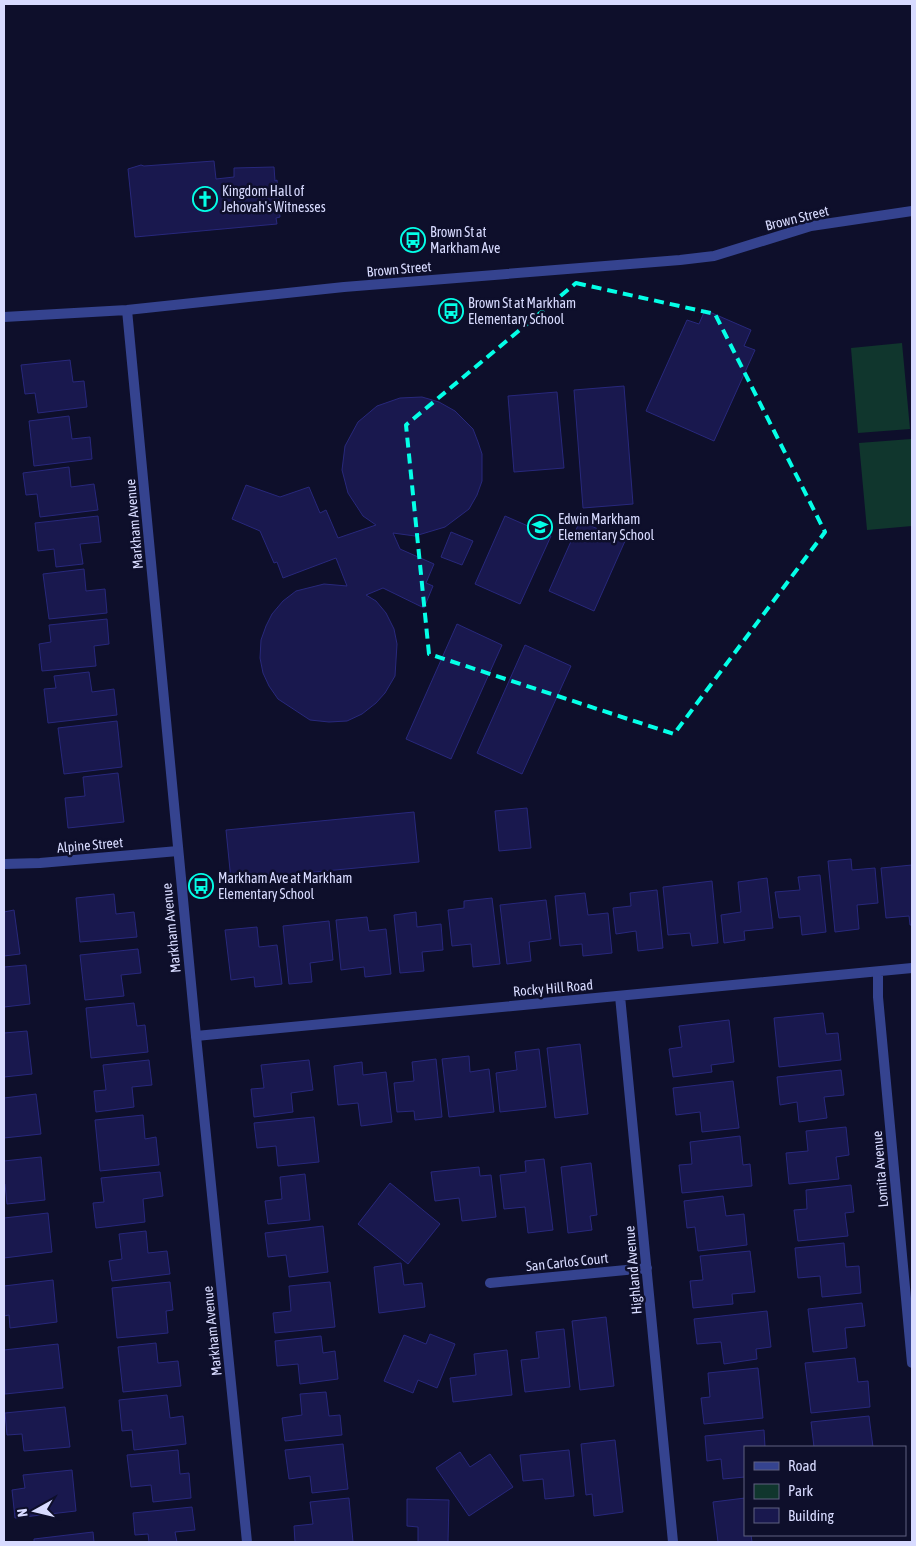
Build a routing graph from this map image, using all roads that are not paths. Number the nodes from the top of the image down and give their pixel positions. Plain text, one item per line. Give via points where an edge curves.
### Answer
1 (912, 211) edge
2 (127, 310) junction
3 (4, 317) edge
4 (178, 852) junction
5 (4, 864) edge
6 (912, 968) edge
7 (878, 972) junction
8 (620, 996) junction
9 (196, 1036) junction
10 (647, 1268) junction
11 (490, 1283) dead end
12 (912, 1364) edge
13 (247, 1542) edge
14 (672, 1542) edge

1 - 2 street, Brown Street via 811,226 714,256 344,287
2 - 3 street, Brown Street
2 - 4 street, Markham Avenue
4 - 5 street, Alpine Street
4 - 9 street, Markham Avenue
6 - 7 street, Rocky Hill Road
7 - 8 street, Rocky Hill Road
7 - 12 street, Lomita Avenue
8 - 9 street, Rocky Hill Road
8 - 10 street, Highland Avenue
9 - 13 street, Markham Avenue
10 - 11 street, San Carlos Court
10 - 14 street, Highland Avenue

